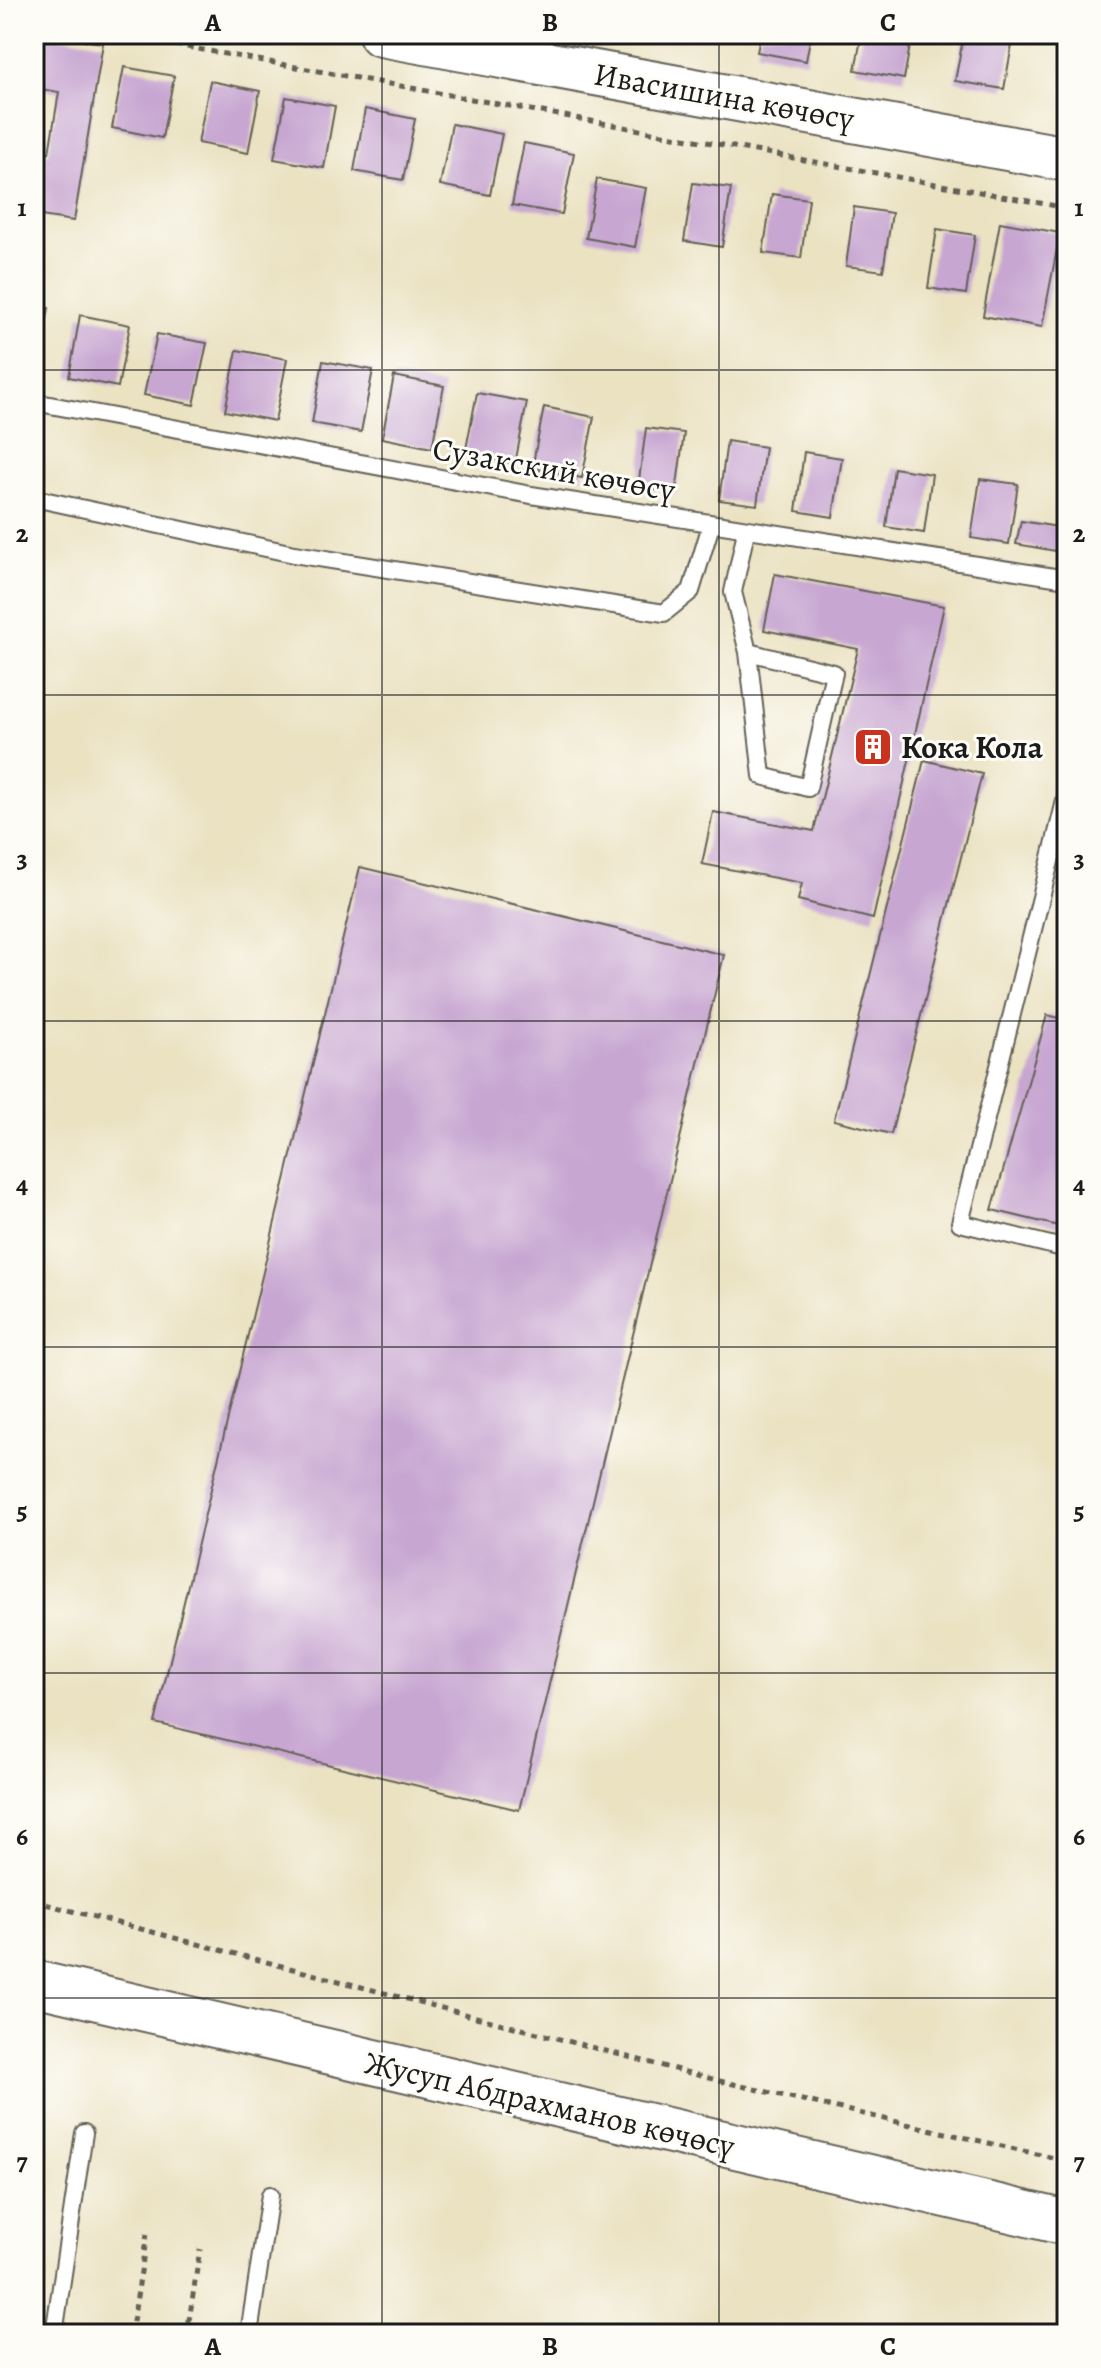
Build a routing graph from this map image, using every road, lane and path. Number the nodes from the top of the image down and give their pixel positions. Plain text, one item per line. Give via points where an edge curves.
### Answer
1 (116, 34) edge
2 (381, 34) edge
3 (1067, 159) edge
4 (1067, 208) edge
5 (34, 402) edge
6 (34, 498) edge
7 (711, 525) junction
8 (746, 531) junction
9 (1067, 579) edge
10 (748, 652) junction
11 (1067, 793) edge
12 (1067, 1249) edge
13 (34, 1901) edge
14 (34, 1983) edge
15 (84, 2133) dead end
16 (1067, 2161) edge
17 (270, 2195) dead end
18 (1067, 2223) edge
19 (147, 2234) dead end
20 (200, 2249) dead end
21 (54, 2334) edge
22 (131, 2334) edge
23 (187, 2334) edge
24 (249, 2334) edge

1 - 4 path
2 - 3 street, Ивасишина көчөсү
5 - 7 lane, Сузакский көчөсү
6 - 7 lane via 294,554 664,613 691,591
7 - 8 lane, Сузакский көчөсү
8 - 9 lane, Сузакский көчөсү
8 - 10 lane via 733,592
10 - 10 lane via 834,673 808,788 762,776
11 - 12 lane via 960,1223
13 - 16 path via 720,2081
14 - 18 street, Жусуп Абдрахманов көчөсү
15 - 21 lane
17 - 24 lane
19 - 22 path
20 - 23 path

